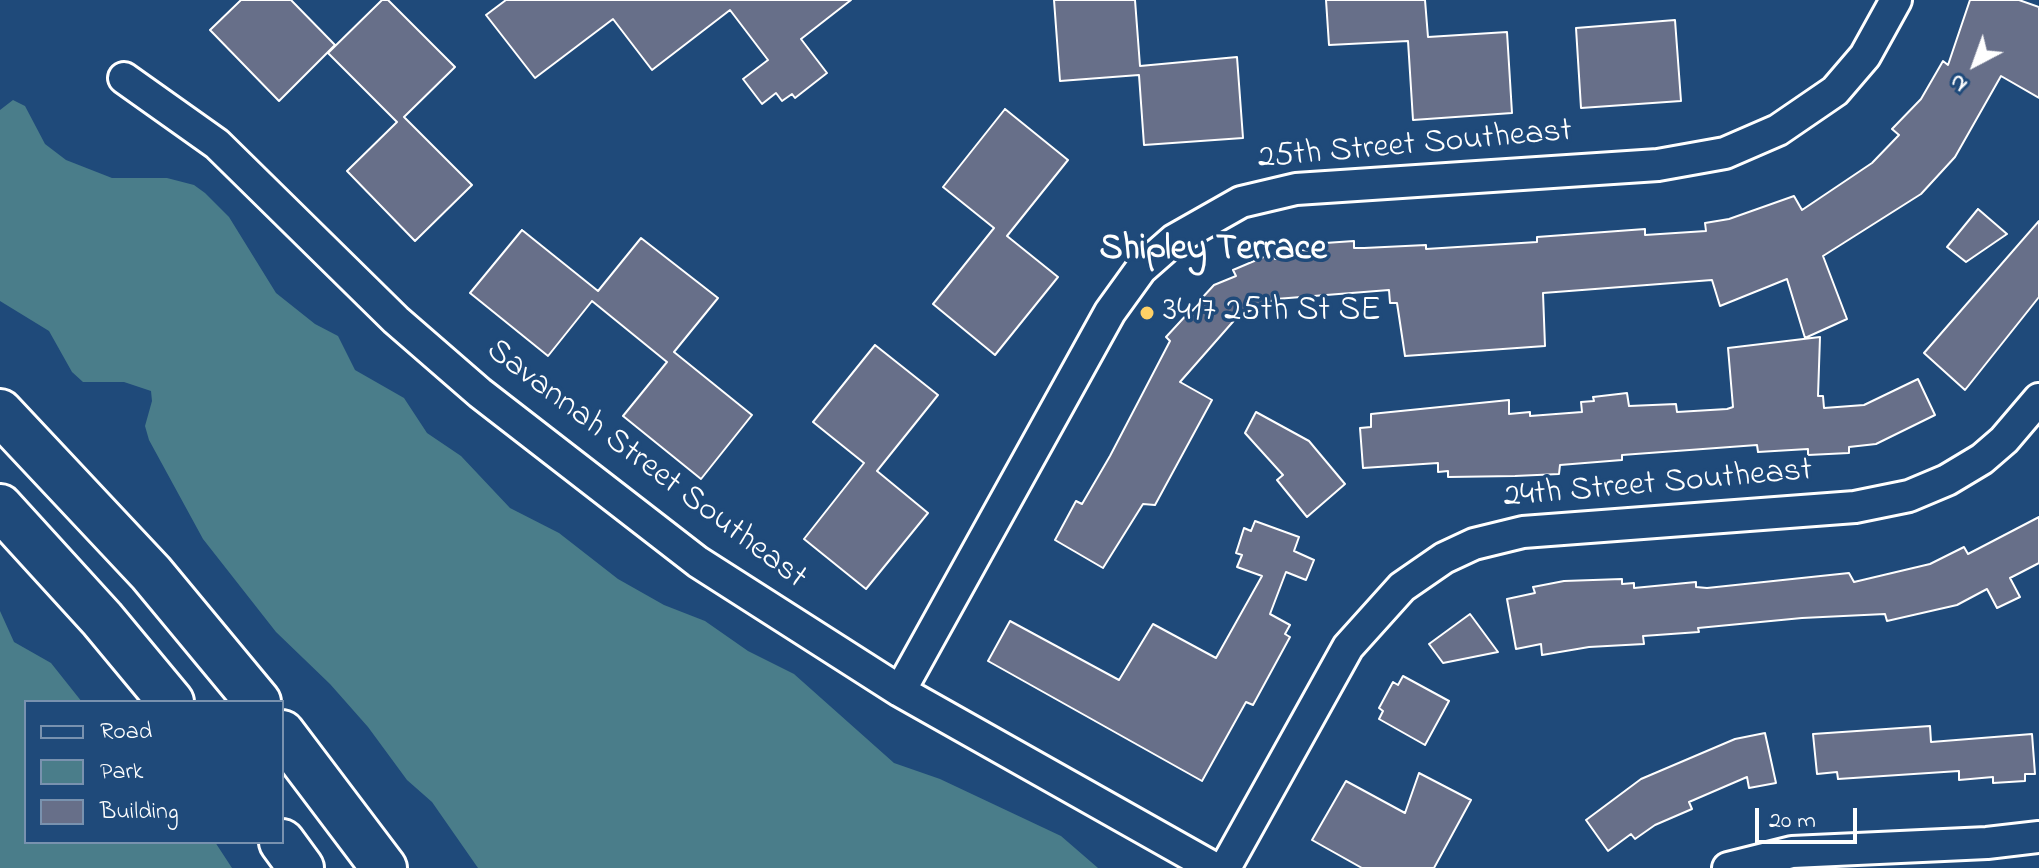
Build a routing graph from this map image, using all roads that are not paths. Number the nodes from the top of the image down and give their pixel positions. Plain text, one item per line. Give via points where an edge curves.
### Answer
1 (1896, 0) edge
2 (124, 78) dead end
3 (2039, 399) edge
4 (0, 412) edge
5 (0, 507) edge
6 (900, 691) junction
7 (169, 700) edge
8 (256, 700) edge
9 (284, 736) edge
10 (2039, 837) edge
11 (283, 844) edge
12 (301, 868) edge
13 (384, 868) edge
14 (1214, 868) edge
15 (1225, 868) edge
16 (1728, 868) edge

1 - 6 street, 25th Street Southeast via 1865,56 1835,91 1778,130 1725,153 1685,163 1296,189 1224,209 1174,240 1141,269 1110,312
2 - 6 street, Savannah Street Southeast via 217,144 396,320 493,403 698,562
3 - 15 street, 24th Street Southeast via 1982,459 1909,496 1855,507 1523,532 1444,558 1402,587 1348,647
4 - 8 highway via 151,573
5 - 7 highway
6 - 14 street, Savannah Street Southeast
9 - 13 highway
10 - 16 street via 1792,852
11 - 12 highway

